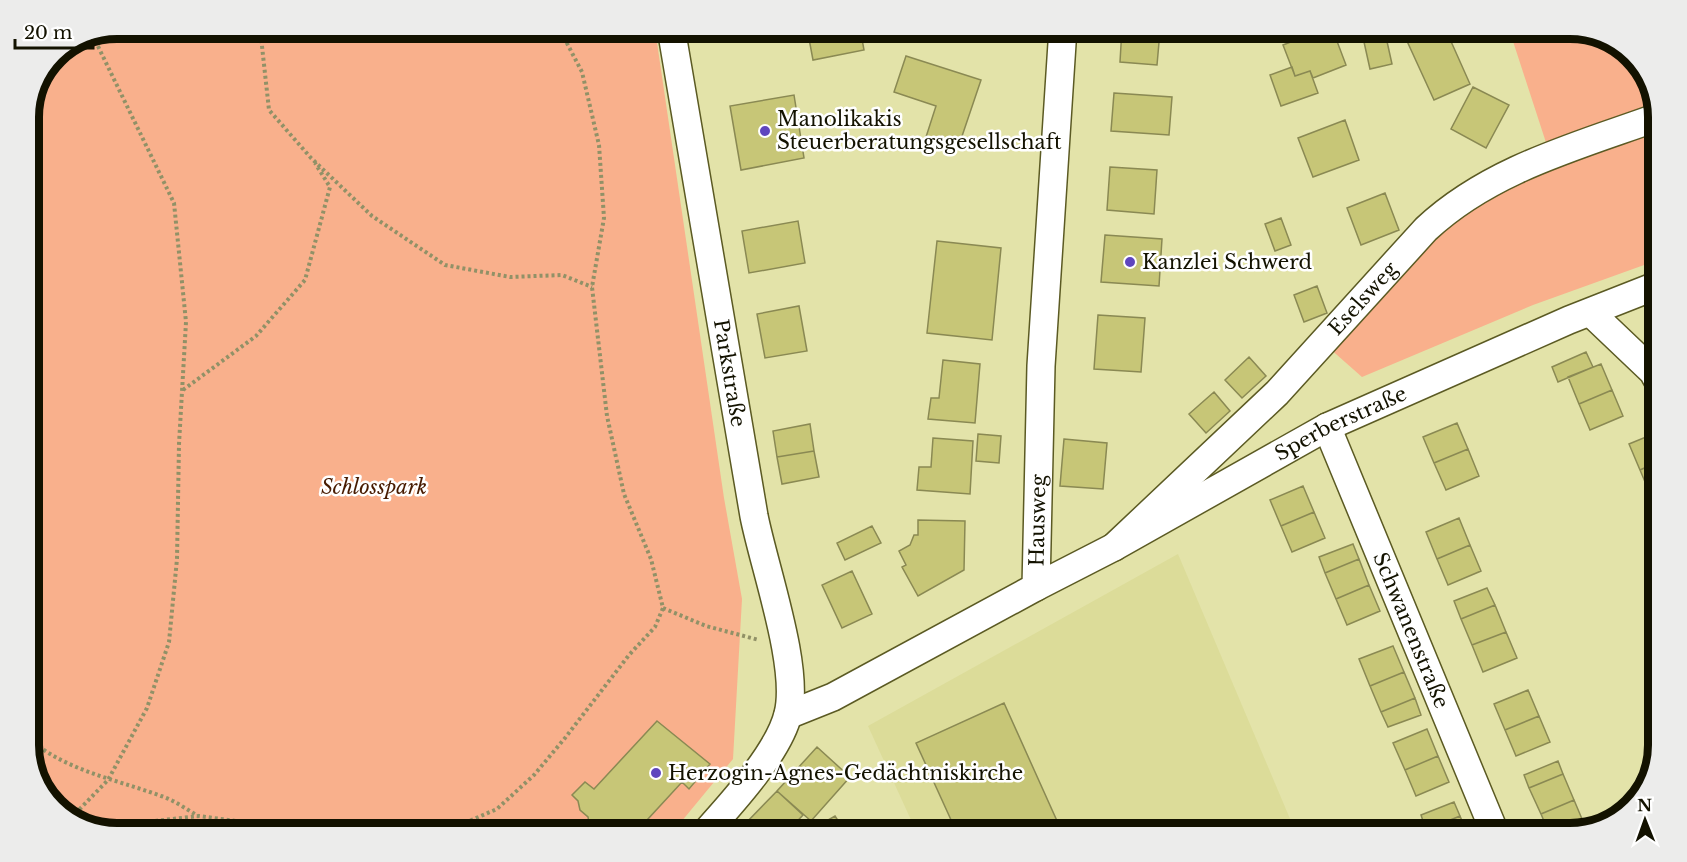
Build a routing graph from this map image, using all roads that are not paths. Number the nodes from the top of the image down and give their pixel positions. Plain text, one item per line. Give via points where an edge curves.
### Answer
1 (673, 39) edge
2 (1062, 39) edge
3 (1648, 121) edge
4 (1648, 289) edge
5 (1591, 313) junction
6 (1648, 367) edge
7 (1327, 427) junction
8 (1114, 547) junction
9 (1036, 587) junction
10 (788, 715) junction
11 (715, 823) edge
12 (1490, 823) edge

1 - 10 street, Parkstraße via 754,516 784,644 790,685
2 - 9 street, Hausweg via 1041,366
3 - 8 street, Eselsweg via 1540,159 1482,186 1451,206 1277,393
4 - 5 street, Sperberstraße
5 - 6 street
5 - 7 street, Sperberstraße
7 - 8 street, Sperberstraße
7 - 12 street, Schwanenstraße
8 - 9 street, Sperberstraße
9 - 10 street, Hausweg via 833,698
10 - 11 street via 760,764

